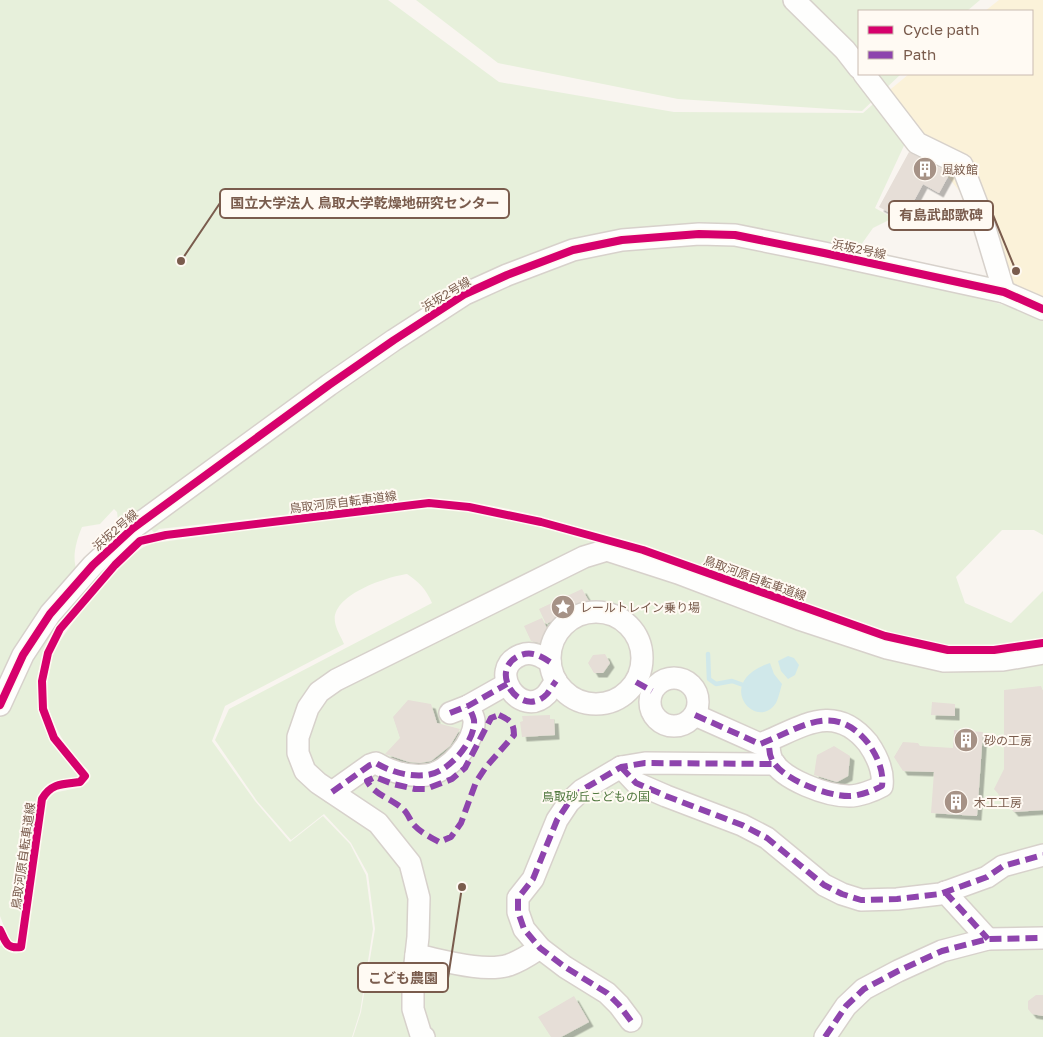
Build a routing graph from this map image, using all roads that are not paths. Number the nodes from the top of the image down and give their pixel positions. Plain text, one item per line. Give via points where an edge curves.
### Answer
1 (794, 0) edge
2 (858, 67) edge
3 (865, 75) edge
4 (1004, 292) junction
5 (1043, 309) edge
6 (1043, 653) edge
7 (553, 671) junction
8 (507, 684) junction
9 (644, 687) junction
10 (0, 705) edge
11 (695, 715) junction
12 (769, 741) junction
13 (775, 764) junction
14 (621, 767) junction
15 (332, 792) junction
16 (1043, 855) edge
17 (945, 892) junction
18 (1043, 938) edge
19 (988, 939) junction
20 (540, 948) junction
21 (416, 955) junction
22 (631, 1021) dead end
23 (424, 1037) edge
24 (825, 1037) edge

1 - 2 street
3 - 4 street via 917,143 962,165
4 - 5 street, 浜坂2号線
4 - 10 street, 浜坂2号線 via 735,235 699,234 622,240 573,250 507,275 465,294 394,340 132,529 93,565 50,614 23,654
6 - 15 street via 1003,660 944,661 896,650 607,550 584,557 336,680 319,692 301,724 298,754 305,771
7 - 8 street via 546,694 532,701 516,697
7 - 8 street via 537,654 518,656 506,671
7 - 9 street via 563,691 572,698 595,705 619,699
7 - 9 street via 552,641 564,624 581,614 602,612 612,614 629,625 640,643
8 - 15 street via 459,709 474,720 471,736 444,768 429,775 408,775 376,763
9 - 11 street via 659,721 674,726 689,721
9 - 11 street via 671,677 687,681 699,700
11 - 12 street via 760,744
12 - 13 street via 768,748
12 - 13 street via 807,723 837,720 859,733 876,754 883,776 882,786 850,796 820,792 788,776
13 - 14 street via 645,764
14 - 17 street via 636,783 742,824 767,838 824,884 842,894 861,900
14 - 20 street via 582,790 569,802 533,879 518,898 518,912 524,929
15 - 21 street via 378,823 410,863 419,898
16 - 17 street via 1002,866 987,877
17 - 19 street
18 - 19 street
19 - 24 street via 942,952 864,989 846,1006
20 - 21 street via 509,965 492,968
20 - 22 street via 607,993
21 - 23 street via 413,1009

